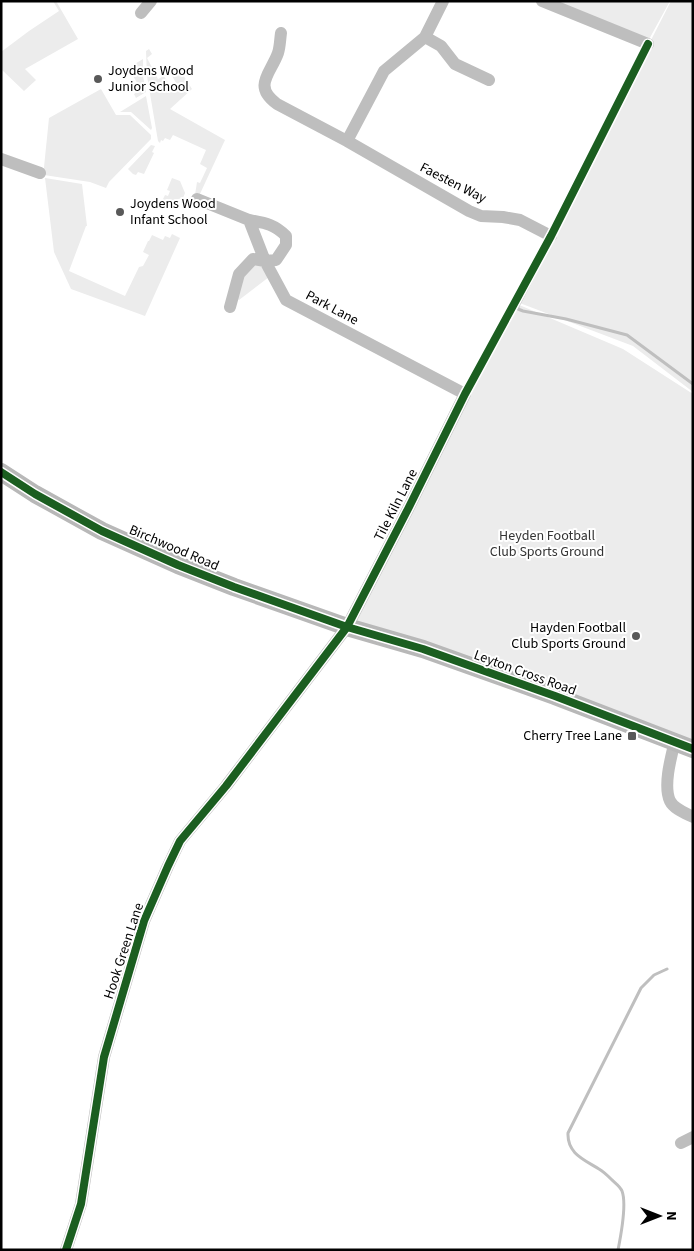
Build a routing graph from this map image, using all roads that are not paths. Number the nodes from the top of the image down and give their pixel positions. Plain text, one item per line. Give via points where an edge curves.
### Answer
1 (151, 1) edge
2 (443, 1) edge
3 (542, 1) edge
4 (141, 13) dead end
5 (281, 33) dead end
6 (425, 37) junction
7 (648, 44) dead end
8 (489, 80) dead end
9 (347, 141) junction
10 (1, 159) edge
11 (40, 173) dead end
12 (197, 199) dead end
13 (249, 220) junction
14 (550, 236) dead end
15 (266, 262) junction
16 (230, 307) dead end
17 (465, 394) joint
18 (1, 472) edge
19 (347, 627) junction
20 (675, 741) junction
21 (693, 749) edge
22 (693, 817) edge
23 (66, 1250) edge

1 - 4 street
2 - 6 street
3 - 7 street
5 - 9 street, Faesten Way via 278,53 264,83 267,95 277,104
6 - 8 street via 441,46 455,64
6 - 9 street via 384,72
9 - 14 street, Faesten Way via 469,212 520,220
10 - 11 street via 24,174
12 - 13 street
13 - 15 street, Park Lane
13 - 15 street via 266,223 286,236 286,245 276,260
15 - 16 street via 253,259 239,274
15 - 17 street, Park Lane via 286,300
17 - 19 street, Tile Kiln Lane
18 - 19 street, Birchwood Road via 110,535 234,587
19 - 20 street, Leyton Cross Road via 423,649
19 - 23 street, Hook Green Lane via 180,841 168,866 144,921 104,1057 81,1204
20 - 21 street, Leyton Cross Road
20 - 22 street via 667,786 670,801

